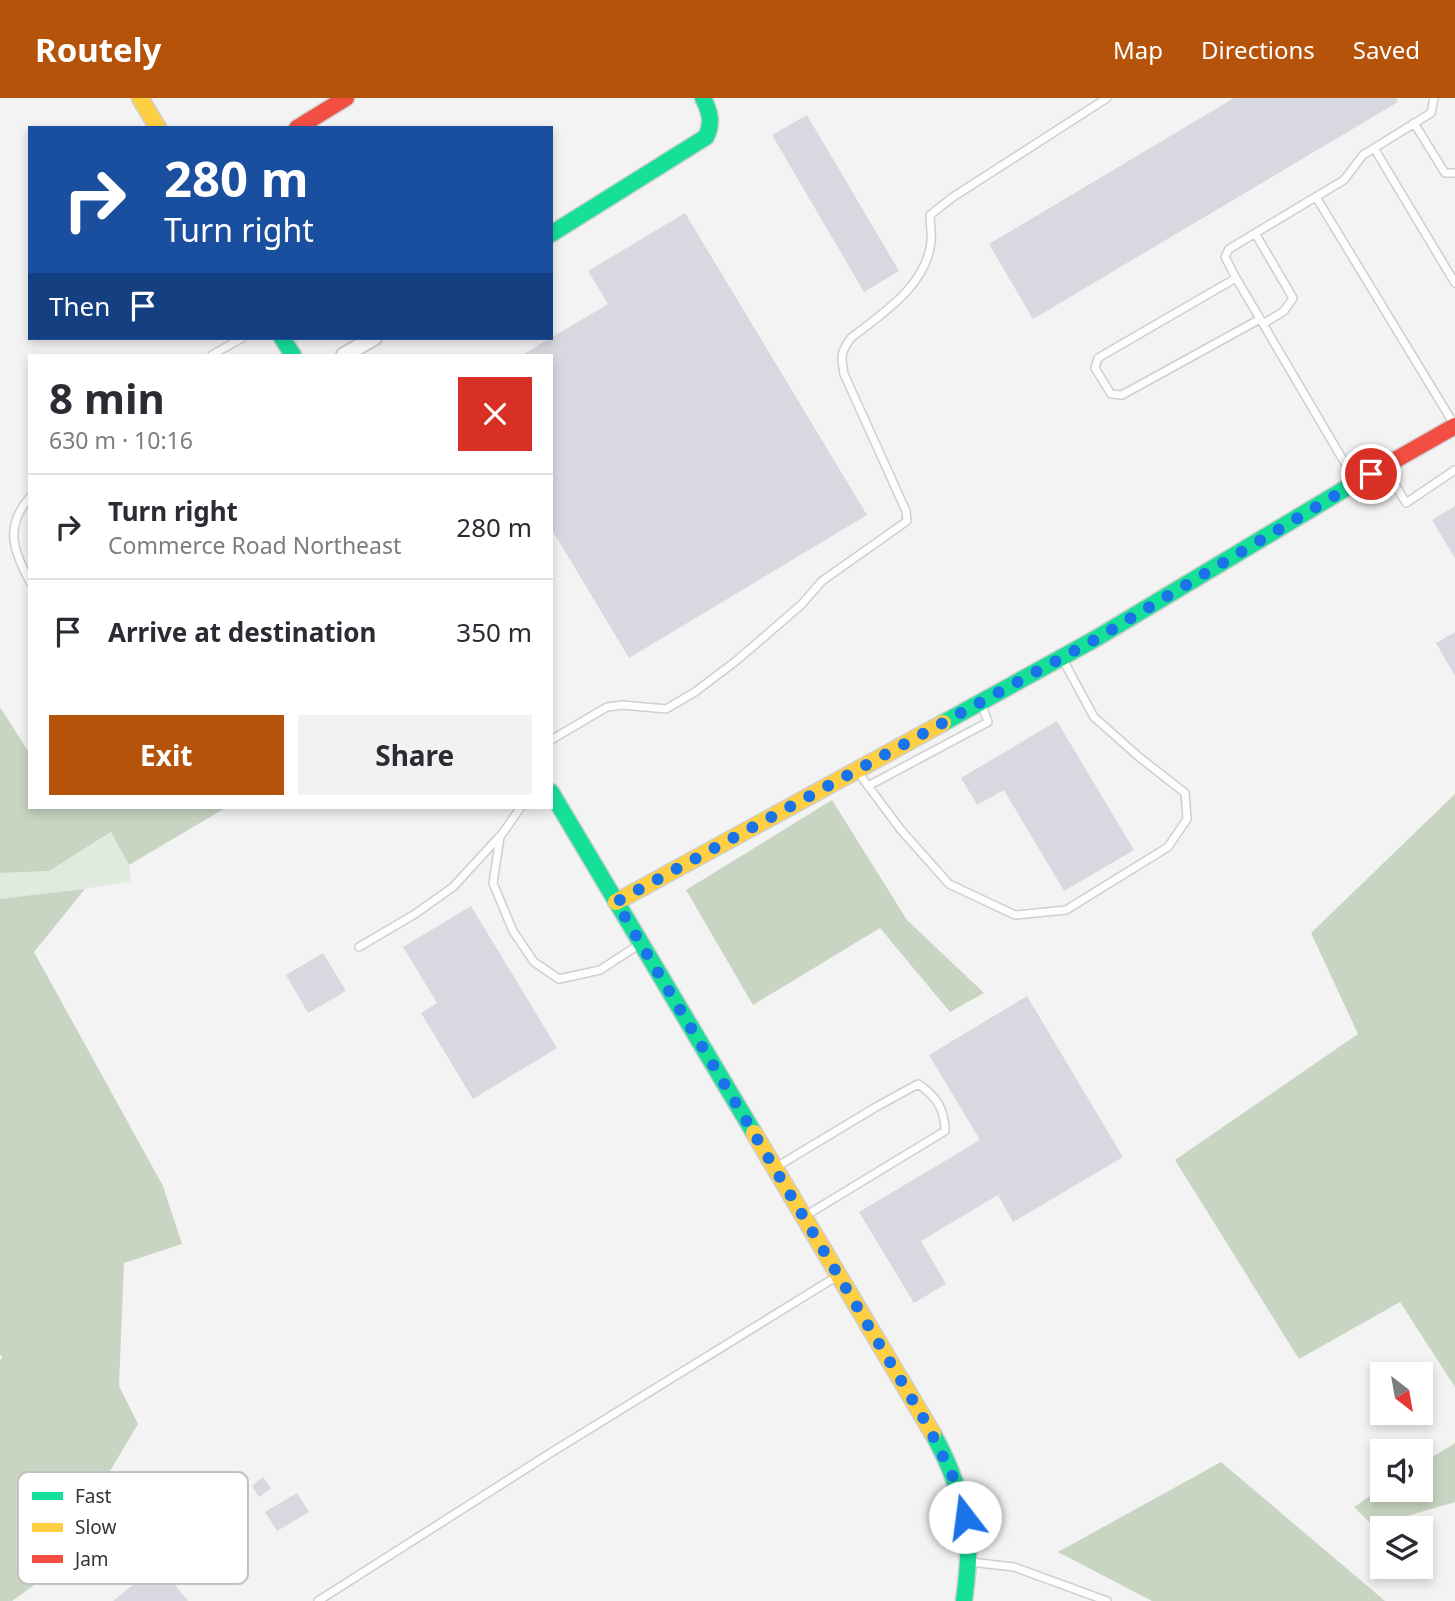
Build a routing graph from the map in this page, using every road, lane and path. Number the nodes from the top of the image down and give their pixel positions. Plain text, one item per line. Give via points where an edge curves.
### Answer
1 (140, 98) edge
2 (346, 98) edge
3 (703, 98) edge
4 (1107, 98) edge
5 (1434, 98) edge
6 (1415, 123) junction
7 (157, 126) edge
8 (300, 126) edge
9 (1374, 148) junction
10 (1455, 173) edge
11 (1316, 197) junction
12 (553, 233) edge
13 (1255, 233) junction
14 (1236, 278) junction
15 (1455, 283) edge
16 (1262, 322) junction
17 (238, 340) edge
18 (370, 340) edge
19 (214, 354) edge
20 (346, 354) edge
21 (1455, 426) edge
22 (1385, 467) junction
23 (1455, 470) edge
24 (1356, 482) junction
25 (28, 500) edge
26 (28, 578) edge
27 (1061, 658) junction
28 (981, 702) junction
29 (553, 739) edge
30 (857, 771) junction
31 (868, 786) junction
32 (553, 795) edge
33 (520, 809) edge
34 (500, 836) junction
35 (616, 902) junction
36 (641, 943) junction
37 (359, 947) dead end
38 (775, 1167) junction
39 (804, 1216) junction
40 (839, 1275) junction
41 (968, 1562) junction
42 (318, 1601) edge
43 (964, 1601) edge
44 (1107, 1601) edge

1 - 7 street
2 - 8 street
3 - 12 street via 712,121 706,136
4 - 29 lane via 930,215 932,242 924,268 907,292 844,347 844,374 906,511 906,521 822,581 801,605 695,692 666,709 607,707
5 - 6 lane via 1431,113
6 - 9 lane
6 - 10 lane via 1445,173
9 - 11 lane via 1344,180
9 - 15 lane
11 - 13 lane
11 - 21 lane
13 - 14 lane via 1229,249 1225,257
13 - 16 lane via 1293,298 1284,312
14 - 16 lane
14 - 16 lane via 1098,358 1095,368 1111,394 1122,395
16 - 24 lane
17 - 19 lane
18 - 20 street
21 - 22 street
22 - 23 lane via 1406,503
22 - 24 street
24 - 27 street
25 - 26 lane via 13,525 13,546
27 - 28 street
27 - 31 lane via 1094,717 1185,793 1187,819 1168,847 1066,910 1015,915 949,884
28 - 30 street
28 - 31 lane via 988,722
30 - 31 lane
30 - 35 street
32 - 35 street
33 - 34 lane
34 - 36 lane via 493,883 513,931 534,962 559,979 600,970
34 - 37 lane via 453,887
35 - 36 street
36 - 38 street
38 - 39 street
38 - 39 lane via 918,1084 931,1093 945,1116 945,1131
39 - 40 street
40 - 41 street via 955,1481 965,1517
40 - 42 lane
41 - 43 street
41 - 44 lane via 1014,1567

